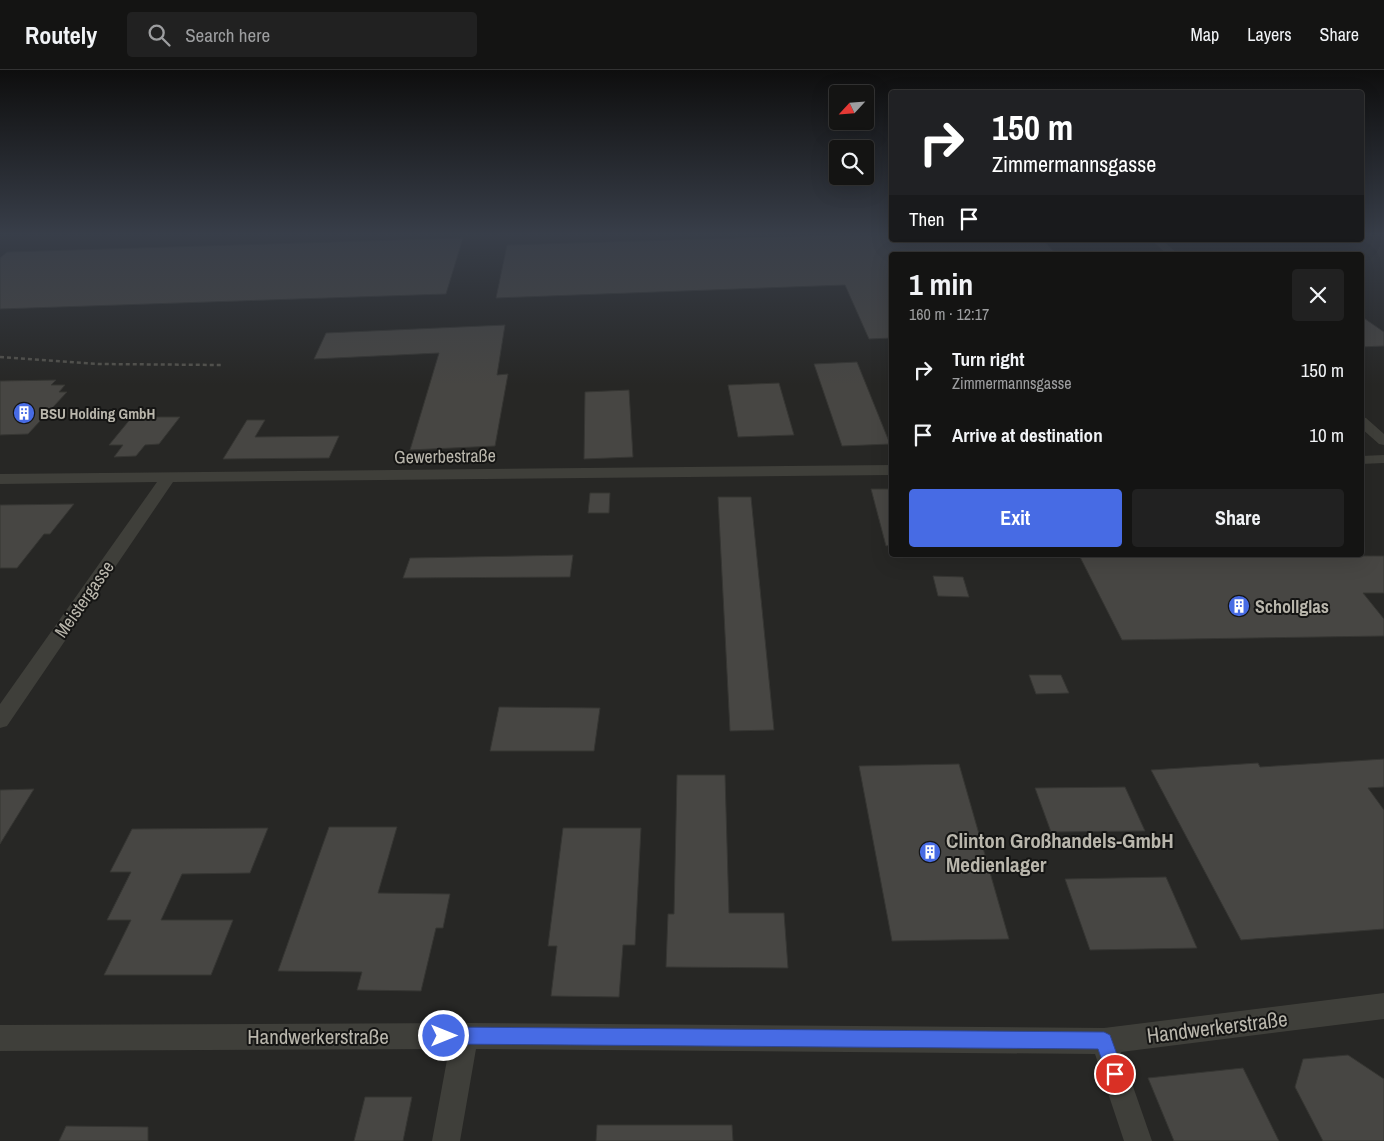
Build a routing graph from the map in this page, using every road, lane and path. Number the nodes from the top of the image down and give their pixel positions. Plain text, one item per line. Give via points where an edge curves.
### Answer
1 (1364, 424) edge
2 (1384, 441) edge
3 (1384, 459) edge
4 (1364, 460) edge
5 (889, 470) edge
6 (168, 478) junction
7 (0, 479) edge
8 (0, 720) edge
9 (1384, 1006) edge
10 (465, 1036) junction
11 (0, 1038) edge
12 (1104, 1041) junction
13 (446, 1141) edge
14 (1138, 1141) edge

1 - 2 street
3 - 4 street
5 - 6 street, Gewerbestraße
6 - 7 street, Gewerbestraße
6 - 8 street, Meistergasse
9 - 12 street, Handwerkerstraße
10 - 11 street, Handwerkerstraße
10 - 12 street, Handwerkerstraße
10 - 13 street
12 - 14 street

